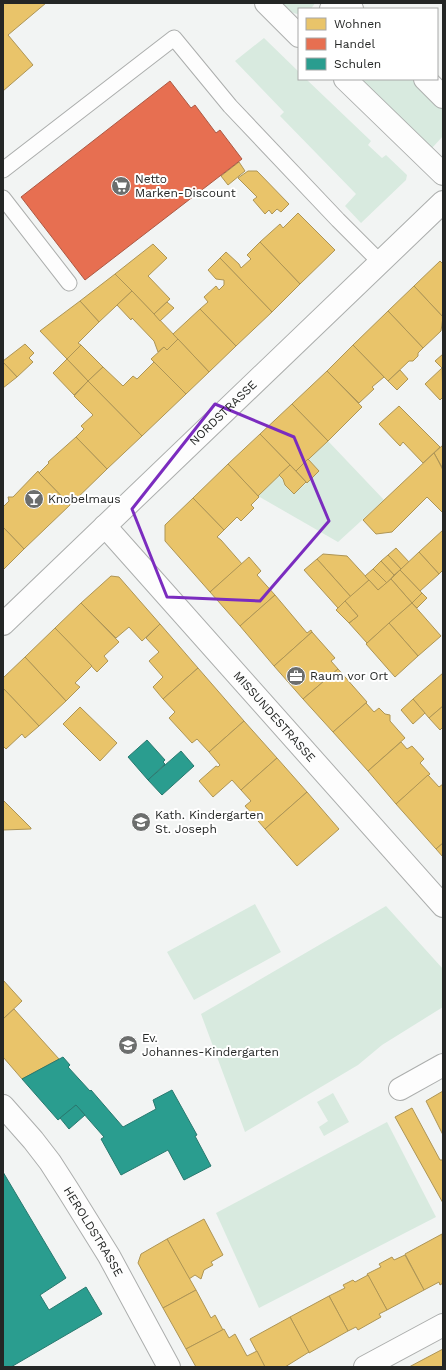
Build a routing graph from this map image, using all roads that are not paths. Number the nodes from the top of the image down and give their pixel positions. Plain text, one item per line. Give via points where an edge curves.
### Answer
1 (266, 3) edge
2 (298, 35) edge
3 (346, 80) edge
4 (426, 80) edge
5 (443, 97) edge
6 (3, 170) edge
7 (443, 174) edge
8 (3, 198) edge
9 (443, 202) edge
10 (381, 262) junction
11 (69, 283) dead end
12 (105, 526) junction
13 (3, 624) edge
14 (443, 906) edge
15 (443, 1065) edge
16 (400, 1089) dead end
17 (3, 1106) edge
18 (443, 1326) edge
19 (169, 1367) edge
20 (365, 1367) edge

1 - 2 street
3 - 7 street
4 - 5 street
6 - 10 lane via 174,38 230,106
8 - 11 lane
9 - 10 street, NORDSTRASSE
10 - 12 street, NORDSTRASSE
12 - 13 street, NORDSTRASSE
12 - 14 street, MISSUNDESTRASSE
15 - 16 street
17 - 19 street, HEROLDSTRASSE via 46,1157 68,1190 109,1256
18 - 20 street

